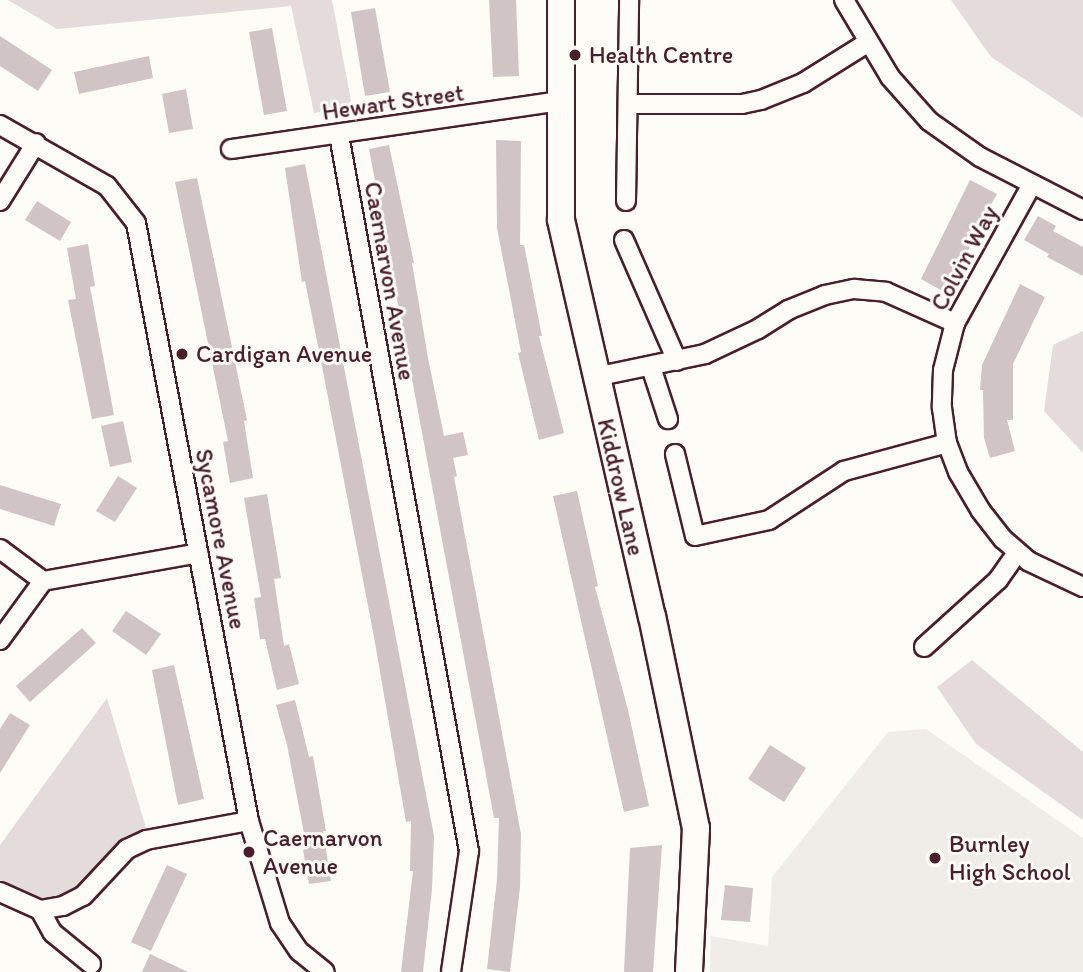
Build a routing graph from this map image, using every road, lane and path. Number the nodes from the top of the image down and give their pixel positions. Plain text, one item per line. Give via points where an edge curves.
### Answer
1 (561, 0) edge
2 (629, 0) edge
3 (844, 0) edge
4 (867, 43) junction
5 (562, 101) junction
6 (629, 104) junction
7 (0, 125) edge
8 (339, 135) junction
9 (36, 143) junction
10 (231, 149) dead end
11 (1031, 186) junction
12 (0, 201) edge
13 (626, 201) dead end
14 (1083, 210) edge
15 (624, 240) dead end
16 (955, 323) junction
17 (677, 361) junction
18 (651, 367) junction
19 (595, 377) junction
20 (668, 419) dead end
21 (947, 443) junction
22 (674, 454) dead end
23 (0, 549) edge
24 (199, 553) junction
25 (1017, 553) junction
26 (43, 581) junction
27 (1083, 587) edge
28 (0, 640) edge
29 (924, 647) dead end
30 (249, 821) junction
31 (0, 892) edge
32 (40, 910) junction
33 (91, 964) dead end
34 (325, 972) edge
35 (451, 972) edge
36 (689, 972) edge

1 - 5 main road, Kiddrow Lane
2 - 6 street
3 - 4 street
4 - 6 street via 803,83 761,100
4 - 11 street via 929,121 952,140
5 - 8 street, Hewart Street
5 - 19 main road, Kiddrow Lane via 561,220
6 - 13 street
7 - 9 street, Sycamore Avenue
8 - 10 street, Hewart Street
8 - 35 street, Caernarvon Avenue via 469,851
9 - 12 street
9 - 24 street, Sycamore Avenue via 107,186 136,223
11 - 14 street
11 - 16 street, Colvin Way
15 - 17 street
16 - 17 street via 886,292 854,289 788,310 728,345
16 - 21 street, Colvin Way via 943,370
17 - 18 street
18 - 19 street
18 - 20 street
19 - 36 main road, Kiddrow Lane via 696,828
21 - 22 street via 844,471 769,520 695,537
21 - 25 street, Colvin Way via 981,512
23 - 26 street
24 - 26 street
24 - 30 street, Sycamore Avenue
25 - 27 street, Colvin Way
25 - 29 street via 998,580
26 - 28 street
30 - 32 street via 146,840 127,849 83,896
30 - 34 street, Sycamore Avenue via 280,923 299,951
31 - 32 street
32 - 33 street via 53,933

